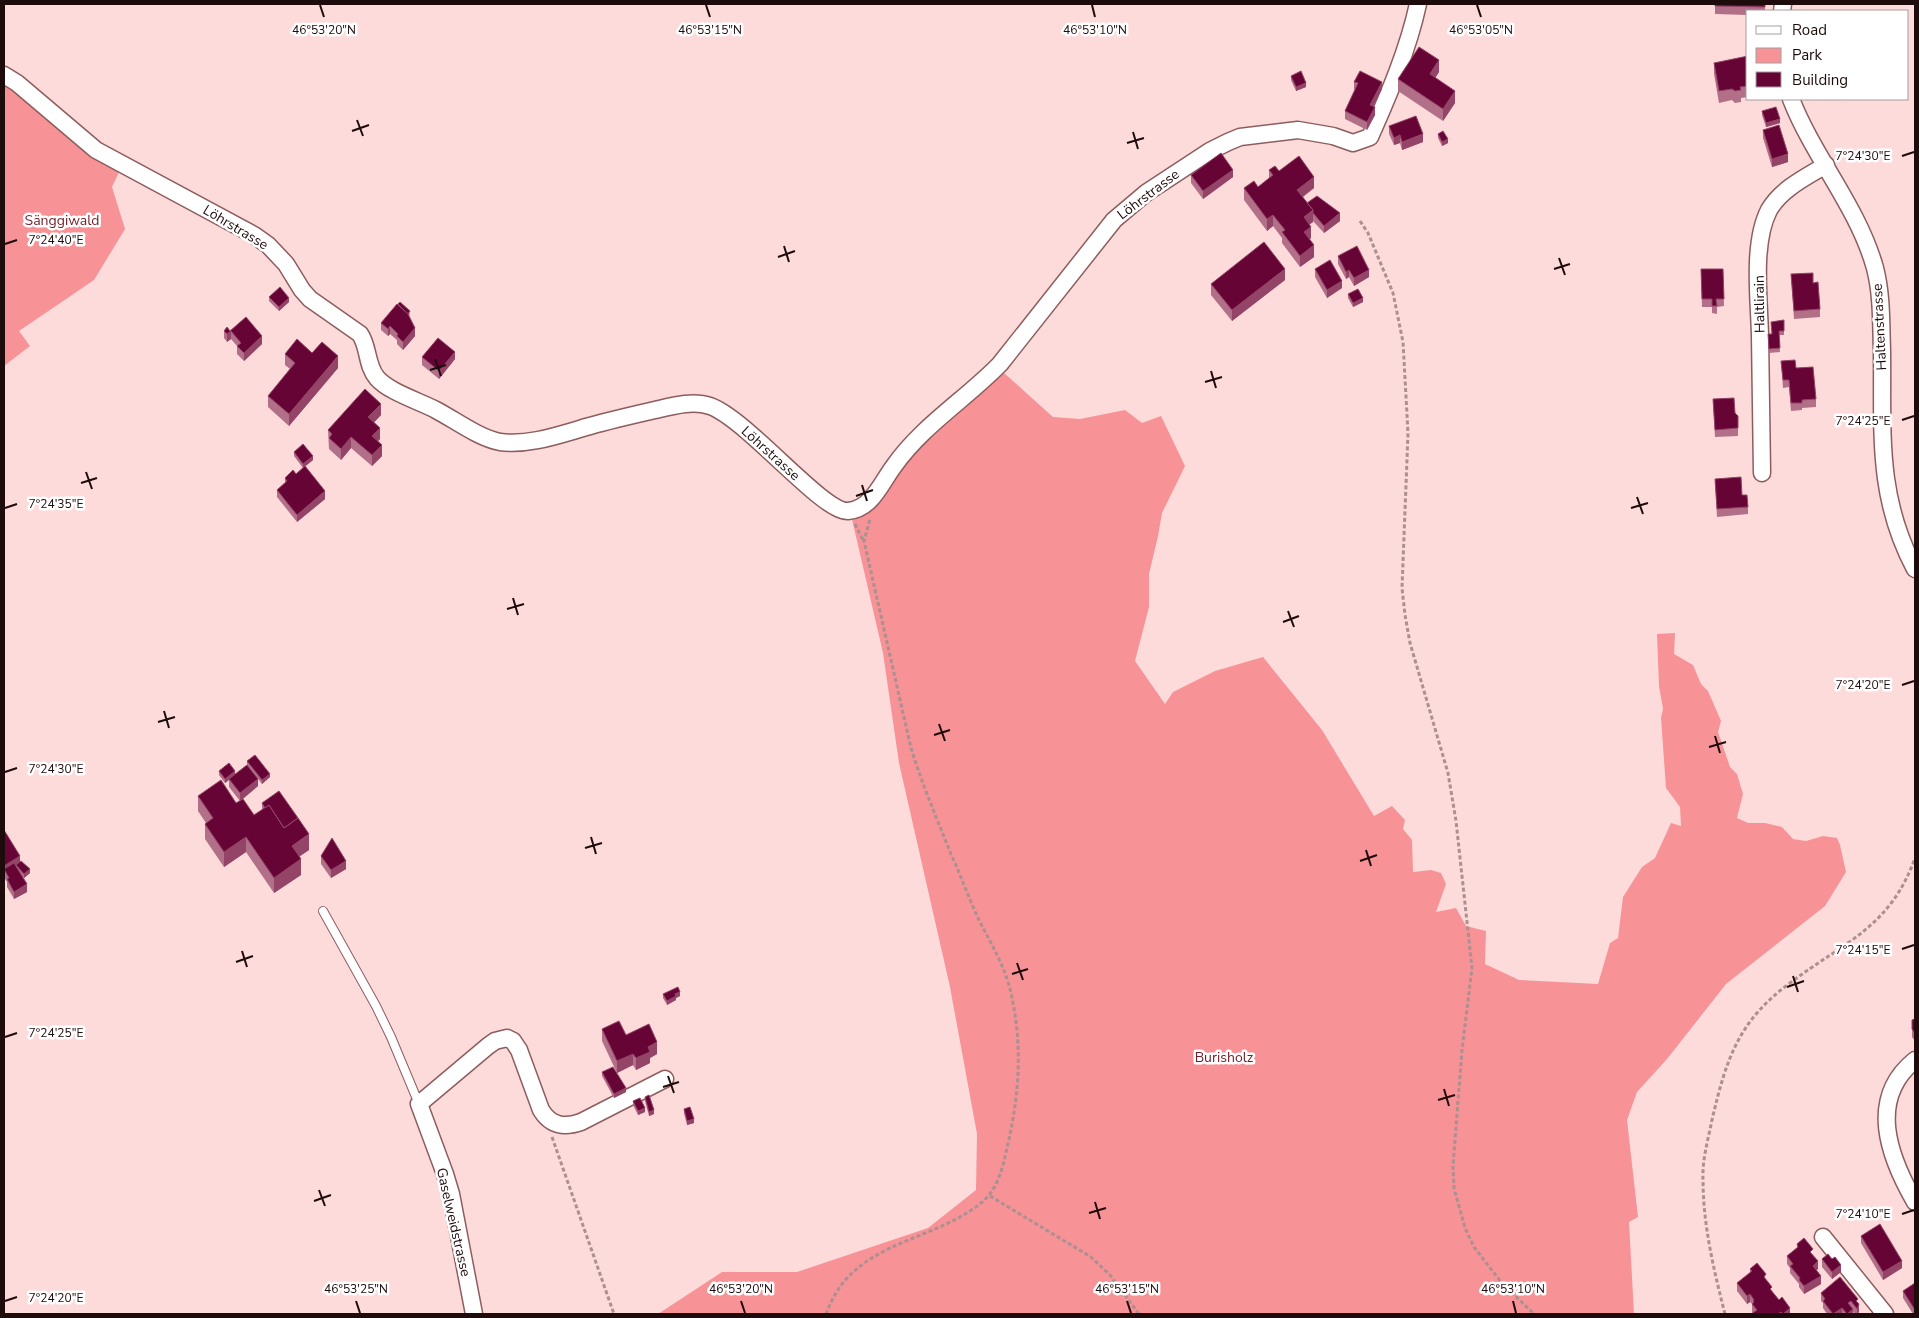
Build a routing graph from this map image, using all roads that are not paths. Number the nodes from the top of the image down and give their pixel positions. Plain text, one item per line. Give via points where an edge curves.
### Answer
1 (1418, 4) edge
2 (4, 75) edge
3 (1792, 100) edge
4 (1826, 165) junction
5 (1762, 473) dead end
6 (1915, 569) edge
7 (323, 912) dead end
8 (1915, 1060) edge
9 (665, 1080) dead end
10 (419, 1104) junction
11 (1915, 1202) edge
12 (1823, 1237) dead end
13 (474, 1314) edge
14 (1885, 1314) edge

1 - 2 street, Löhrstrasse via 1394,78 1370,137 1353,143 1298,130 1240,137 1210,151 1146,193 1114,220 1000,364 918,437 868,503 848,511 834,508 728,415 702,404 666,407 542,439 512,442 489,439 398,392 382,383 374,373 360,334 310,299 286,264 268,245 230,221 96,150
3 - 4 street, Haltenstrasse
4 - 5 street, Haltlirain via 1778,197 1762,228 1759,270
4 - 6 street, Haltenstrasse via 1865,239 1874,268 1881,314 1886,488 1900,536
7 - 10 lane, Gaselweidstrasse via 380,1014
8 - 11 street via 1897,1081 1886,1120 1895,1163
9 - 10 street via 574,1124 556,1124 544,1116 518,1050 507,1038 488,1046
10 - 13 street, Gaselweidstrasse via 451,1194
12 - 14 street

